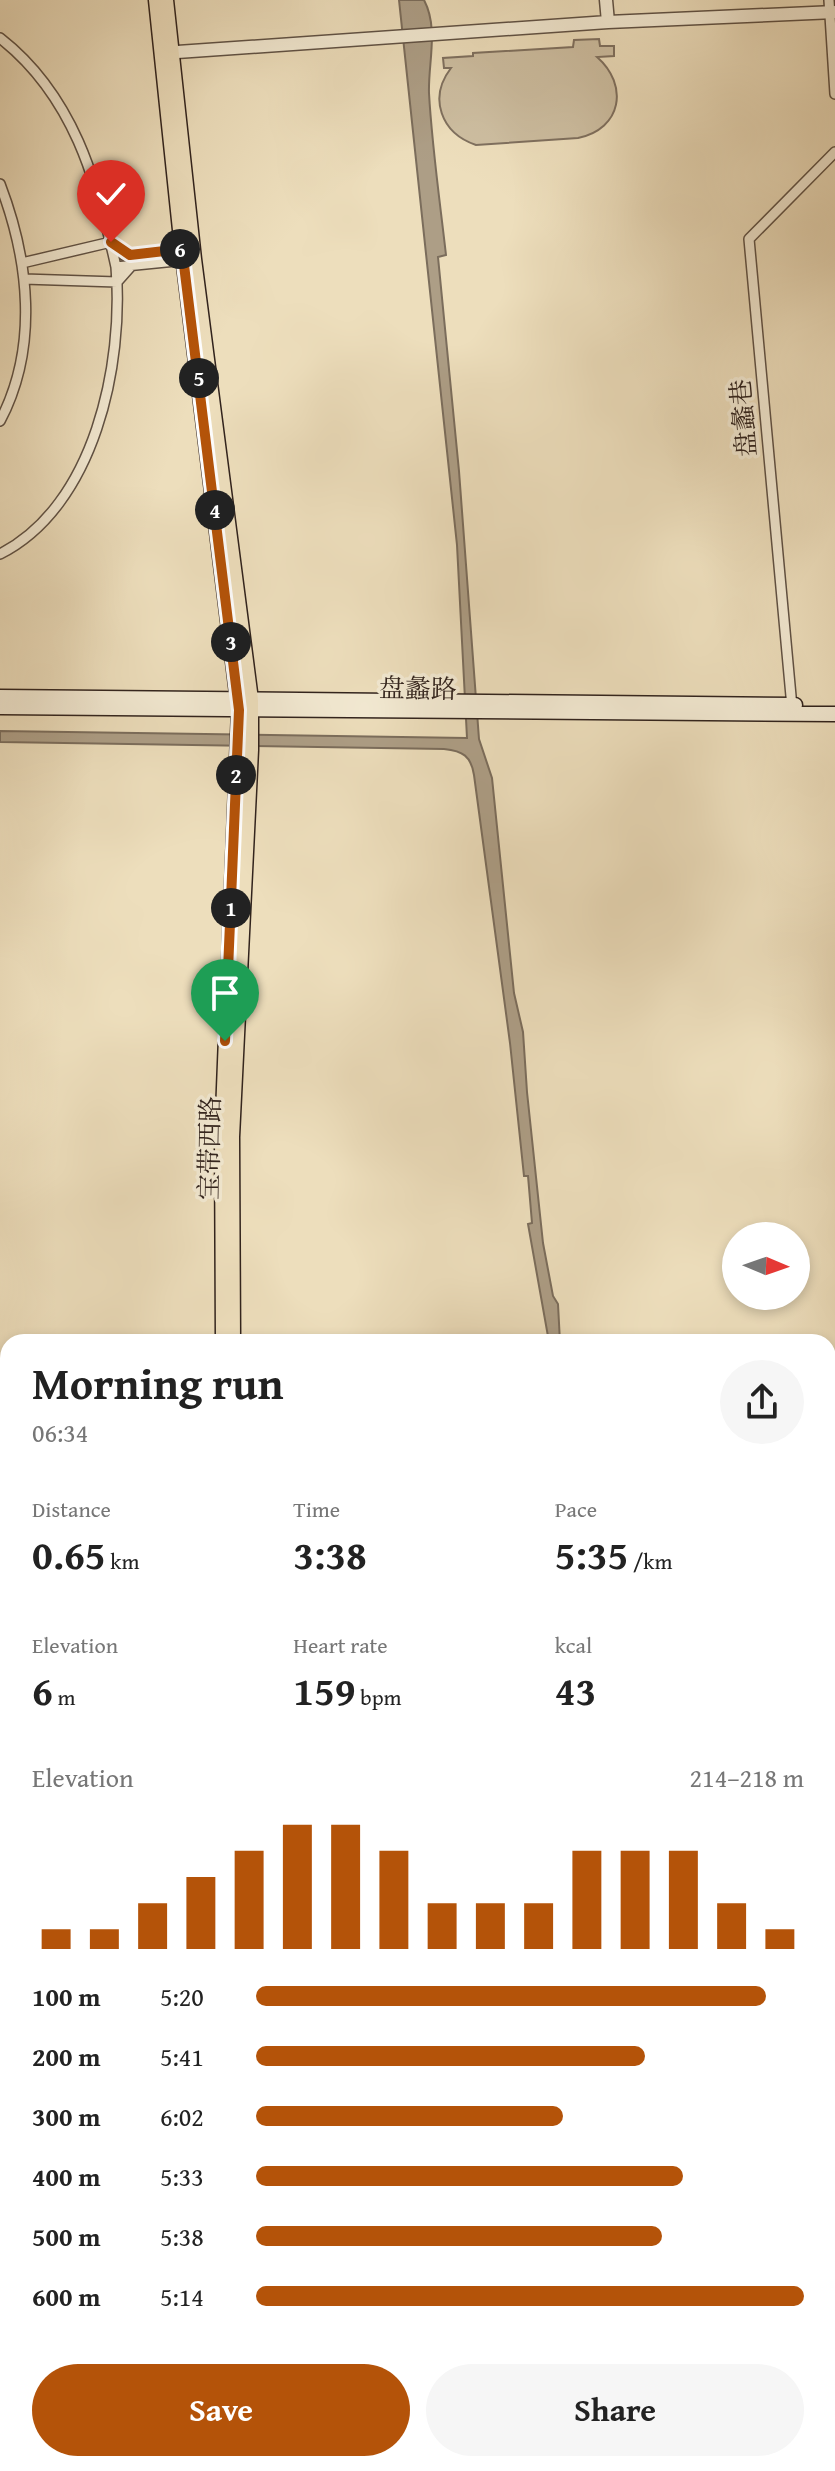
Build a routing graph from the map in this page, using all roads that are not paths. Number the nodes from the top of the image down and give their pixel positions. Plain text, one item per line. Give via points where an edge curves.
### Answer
1 (156, 0) edge
2 (166, 0) edge
3 (606, 0) edge
4 (831, 8) edge
5 (608, 22) junction
6 (0, 38) edge
7 (167, 52) junction
8 (835, 94) edge
9 (835, 152) edge
10 (0, 184) edge
11 (111, 242) junction
12 (188, 254) junction
13 (131, 260) junction
14 (115, 261) junction
15 (22, 263) junction
16 (24, 279) junction
17 (117, 282) junction
18 (0, 421) edge
19 (0, 554) edge
20 (0, 697) edge
21 (835, 704) edge
22 (245, 705) junction
23 (0, 707) edge
24 (792, 710) junction
25 (835, 714) edge
26 (244, 749) junction
27 (223, 1334) edge
28 (233, 1334) edge

1 - 7 main road, 宝带西路
2 - 7 main road, 宝带西路
3 - 5 street
4 - 5 street
4 - 8 street
5 - 7 street
6 - 11 street via 34,68 67,116
7 - 12 main road, 宝带西路
9 - 24 street, 盘蠡巷 via 749,239
10 - 15 street
11 - 13 street
11 - 14 street
11 - 15 street
12 - 13 street
12 - 22 main road, 宝带西路
13 - 14 street
13 - 17 street
14 - 17 street
15 - 16 street
16 - 17 street
16 - 18 street via 23,359
17 - 19 street via 119,311 109,383 87,456 71,486 33,533
20 - 22 main road, 盘蠡路
21 - 24 main road, 盘蠡路
22 - 23 main road, 盘蠡路
22 - 24 main road, 盘蠡路
22 - 26 main road, 宝带西路
24 - 25 main road, 盘蠡路
26 - 27 main road, 宝带西路 via 222,1138
26 - 28 main road, 宝带西路 via 232,1137

